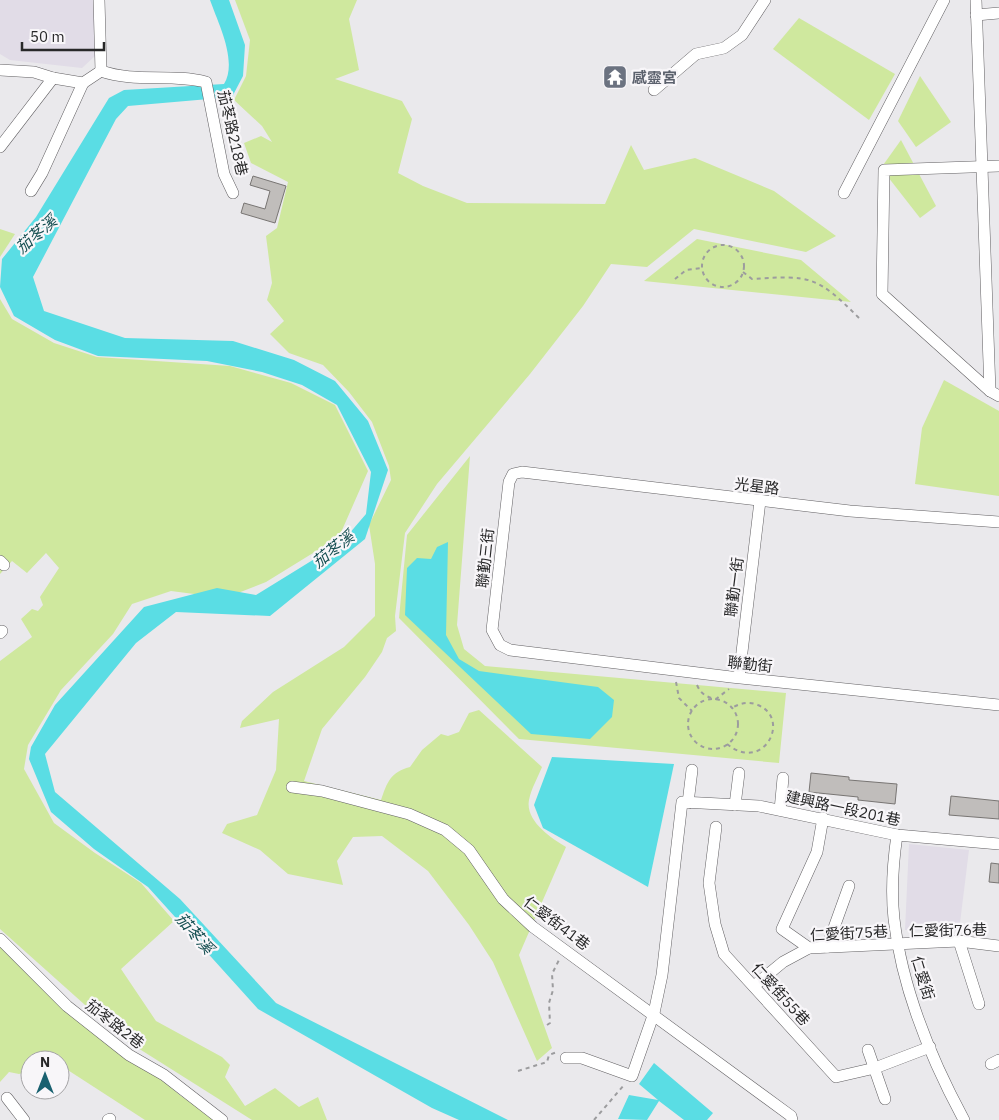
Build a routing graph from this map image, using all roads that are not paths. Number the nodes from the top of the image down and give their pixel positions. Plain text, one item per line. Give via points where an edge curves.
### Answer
1 (99, 0) edge
2 (765, 0) edge
3 (944, 0) edge
4 (976, 0) edge
5 (999, 14) edge
6 (976, 15) junction
7 (4, 70) edge
8 (101, 71) junction
9 (52, 78) junction
10 (0, 80) edge
11 (83, 83) junction
12 (654, 90) dead end
13 (0, 147) edge
14 (982, 166) junction
15 (999, 166) edge
16 (31, 191) dead end
17 (233, 193) dead end
18 (844, 194) dead end
19 (994, 393) edge
20 (513, 474) joint
21 (760, 501) junction
22 (999, 522) edge
23 (500, 645) joint
24 (735, 677) junction
25 (999, 705) edge
26 (692, 770) dead end
27 (739, 773) dead end
28 (783, 778) dead end
29 (292, 787) dead end
30 (685, 802) junction
31 (735, 805) junction
32 (780, 810) junction
33 (823, 818) junction
34 (716, 828) dead end
35 (897, 835) junction
36 (999, 844) edge
37 (849, 886) dead end
38 (0, 939) edge
39 (959, 941) junction
40 (999, 945) edge
41 (898, 946) junction
42 (827, 947) junction
43 (809, 948) junction
44 (754, 986) junction
45 (979, 1004) dead end
46 (654, 1013) junction
47 (930, 1047) junction
48 (868, 1050) dead end
49 (566, 1058) road end
50 (875, 1068) junction
51 (7, 1098) dead end
52 (886, 1099) dead end
53 (24, 1120) edge
54 (222, 1120) edge
55 (792, 1120) edge
56 (964, 1120) edge

1 - 8 street
2 - 12 street via 742,35 724,48 696,54
3 - 18 street
4 - 6 street
5 - 6 street
6 - 14 street
7 - 9 street via 34,72
7 - 10 street
8 - 11 street
8 - 17 street, 茄苳路218巷 via 134,78 180,78 206,82 224,174
9 - 11 street
9 - 13 street
11 - 16 street
14 - 15 street
14 - 19 street
14 - 19 street via 884,170 882,294
20 - 21 street, 光星路 via 522,472
20 - 23 street, 聯勤三街 via 509,482 492,630
21 - 22 street, 光星路 via 850,512
21 - 24 street, 聯勤一街
23 - 24 street, 聯勤街 via 510,650
24 - 25 street, 聯勤街
26 - 30 street
27 - 31 street
28 - 32 street
29 - 46 street, 仁愛街41巷 via 322,791 409,814 445,830 469,850 503,899 533,927
30 - 31 street, 建興路一段201巷
30 - 46 street
31 - 32 street, 建興路一段201巷
32 - 33 street, 建興路一段201巷
33 - 35 street, 建興路一段201巷
33 - 43 street via 817,852 782,929
34 - 44 street, 仁愛街55巷 via 709,883 715,924 724,954
35 - 36 street, 建興路一段201巷
35 - 41 street, 仁愛街 via 894,916
37 - 42 street
38 - 54 street, 茄苳路2巷 via 67,1006 129,1055 164,1075
39 - 40 street, 仁愛街76巷
39 - 41 street, 仁愛街76巷
39 - 45 street
41 - 42 street, 仁愛街75巷
41 - 47 street, 仁愛街
42 - 43 street, 仁愛街75巷
43 - 44 street, 仁愛街75巷 via 783,962
44 - 50 street, 仁愛街55巷 via 836,1077
46 - 49 street via 632,1076 582,1058
46 - 55 street, 仁愛街41巷 via 791,1116
47 - 50 street, 仁愛街55巷
47 - 56 street, 仁愛街
48 - 50 street
50 - 52 street
51 - 53 street

